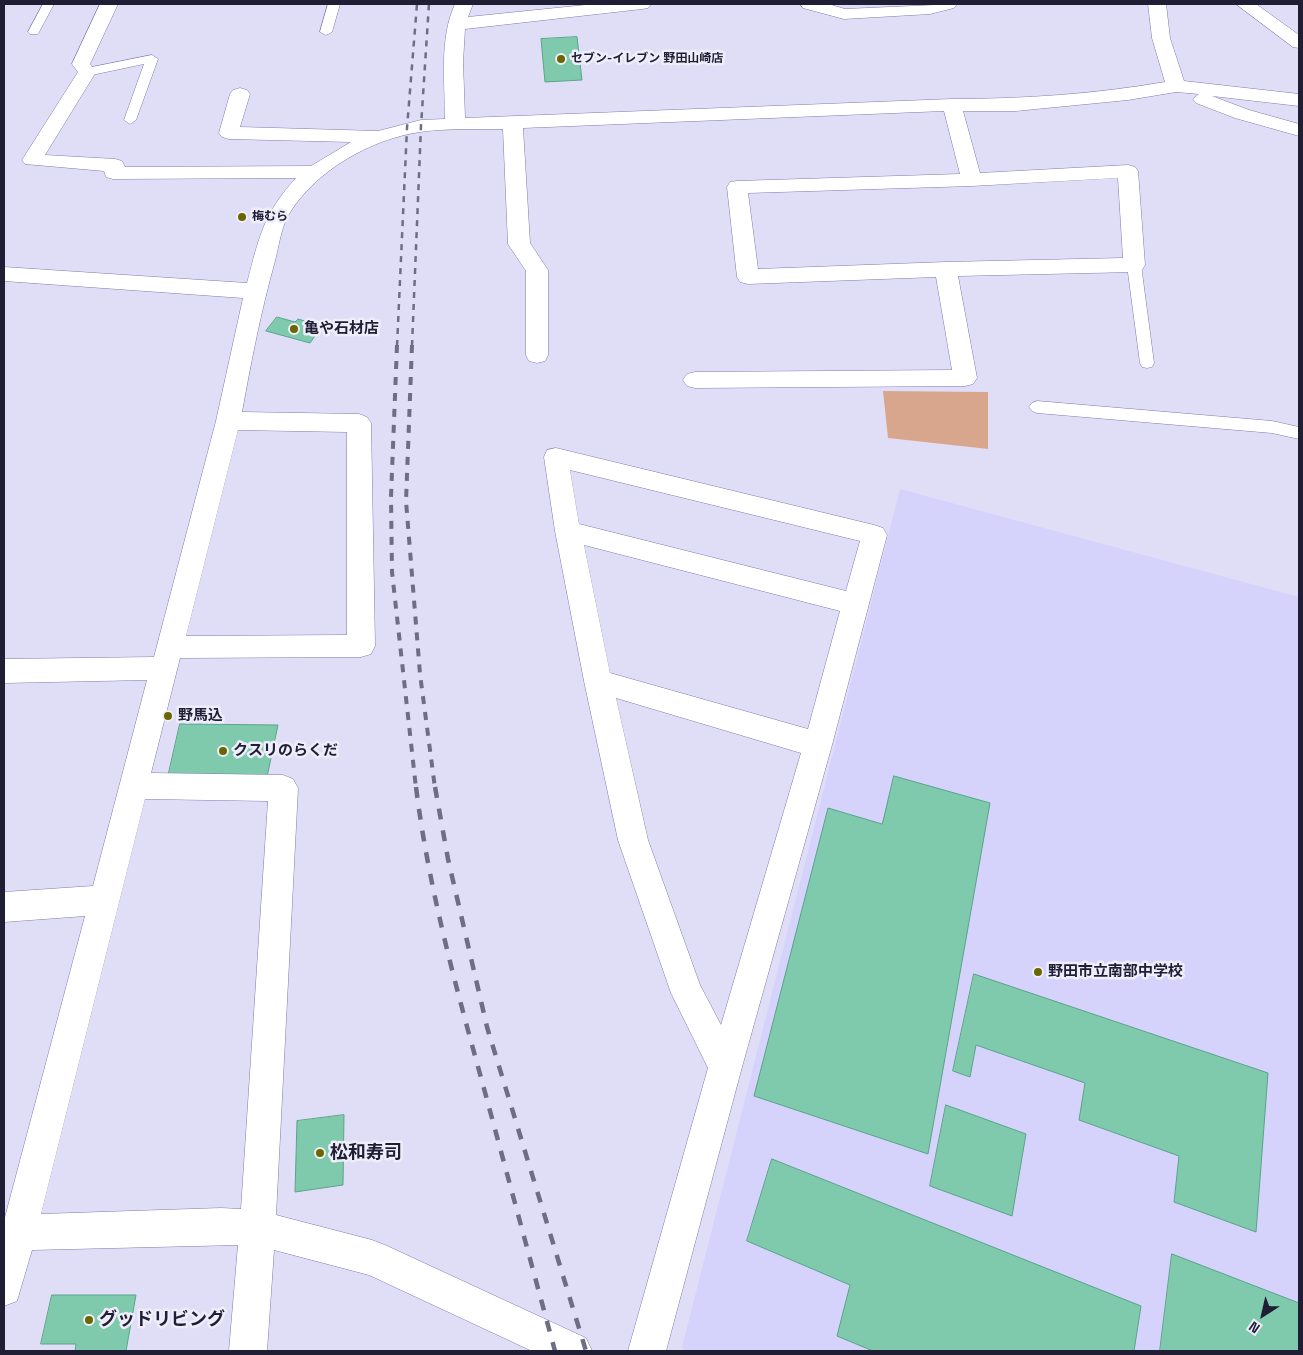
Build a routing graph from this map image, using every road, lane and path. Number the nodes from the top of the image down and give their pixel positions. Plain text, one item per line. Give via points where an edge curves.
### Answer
1 (48, 4) edge
2 (109, 4) edge
3 (334, 4) edge
4 (464, 4) edge
5 (642, 4) edge
6 (808, 4) edge
7 (948, 4) edge
8 (1156, 4) edge
9 (1245, 4) edge
10 (457, 24) junction
11 (34, 32) dead end
12 (326, 32) dead end
13 (1299, 42) edge
14 (87, 72) junction
15 (1173, 86) junction
16 (240, 94) dead end
17 (1299, 100) edge
18 (952, 105) junction
19 (130, 120) dead end
20 (513, 123) junction
21 (455, 124) junction
22 (1299, 130) edge
23 (380, 136) junction
24 (315, 172) junction
25 (972, 180) junction
26 (1134, 265) junction
27 (946, 269) junction
28 (4, 274) edge
29 (255, 291) junction
30 (537, 355) dead end
31 (1147, 363) dead end
32 (695, 380) dead end
33 (1037, 406) dead end
34 (228, 421) junction
35 (1299, 433) edge
36 (568, 531) junction
37 (855, 604) junction
38 (167, 657) junction
39 (4, 671) edge
40 (598, 681) junction
41 (818, 746) junction
42 (135, 786) junction
43 (104, 900) junction
44 (4, 906) edge
45 (725, 1067) junction
46 (257, 1228) junction
47 (18, 1233) junction
48 (4, 1288) edge
49 (248, 1351) edge
50 (574, 1351) edge
51 (647, 1351) edge

1 - 11 lane
2 - 14 street via 82,64
3 - 12 lane
4 - 10 street
5 - 10 street
6 - 7 street via 844,14 930,9
8 - 15 street
9 - 13 street
10 - 21 street
14 - 19 lane via 152,59
14 - 24 street via 32,160 115,165 114,172
15 - 17 street
15 - 18 street via 1128,94 1016,105
15 - 22 street via 1242,114
16 - 23 street via 229,133
18 - 20 street
18 - 25 street
20 - 21 street
20 - 30 street via 519,244 537,270
21 - 23 street via 408,128
23 - 24 street
24 - 29 street via 293,192 277,217
25 - 26 street via 1128,170
25 - 27 street via 737,187 748,277
26 - 27 street
26 - 31 lane
27 - 32 street via 965,378
28 - 29 street
29 - 34 street
33 - 35 lane via 1272,427
34 - 38 street
34 - 38 street via 358,423 361,646
36 - 37 street
36 - 37 street via 556,457 874,535
36 - 40 street
37 - 41 street
38 - 39 street
38 - 42 street
40 - 41 street
40 - 45 street via 633,840 687,993
41 - 45 street
42 - 43 street
42 - 46 street via 283,788
43 - 44 street
43 - 47 street
45 - 51 street
46 - 47 street via 221,1226
46 - 49 street
46 - 50 street via 372,1258
47 - 48 street

